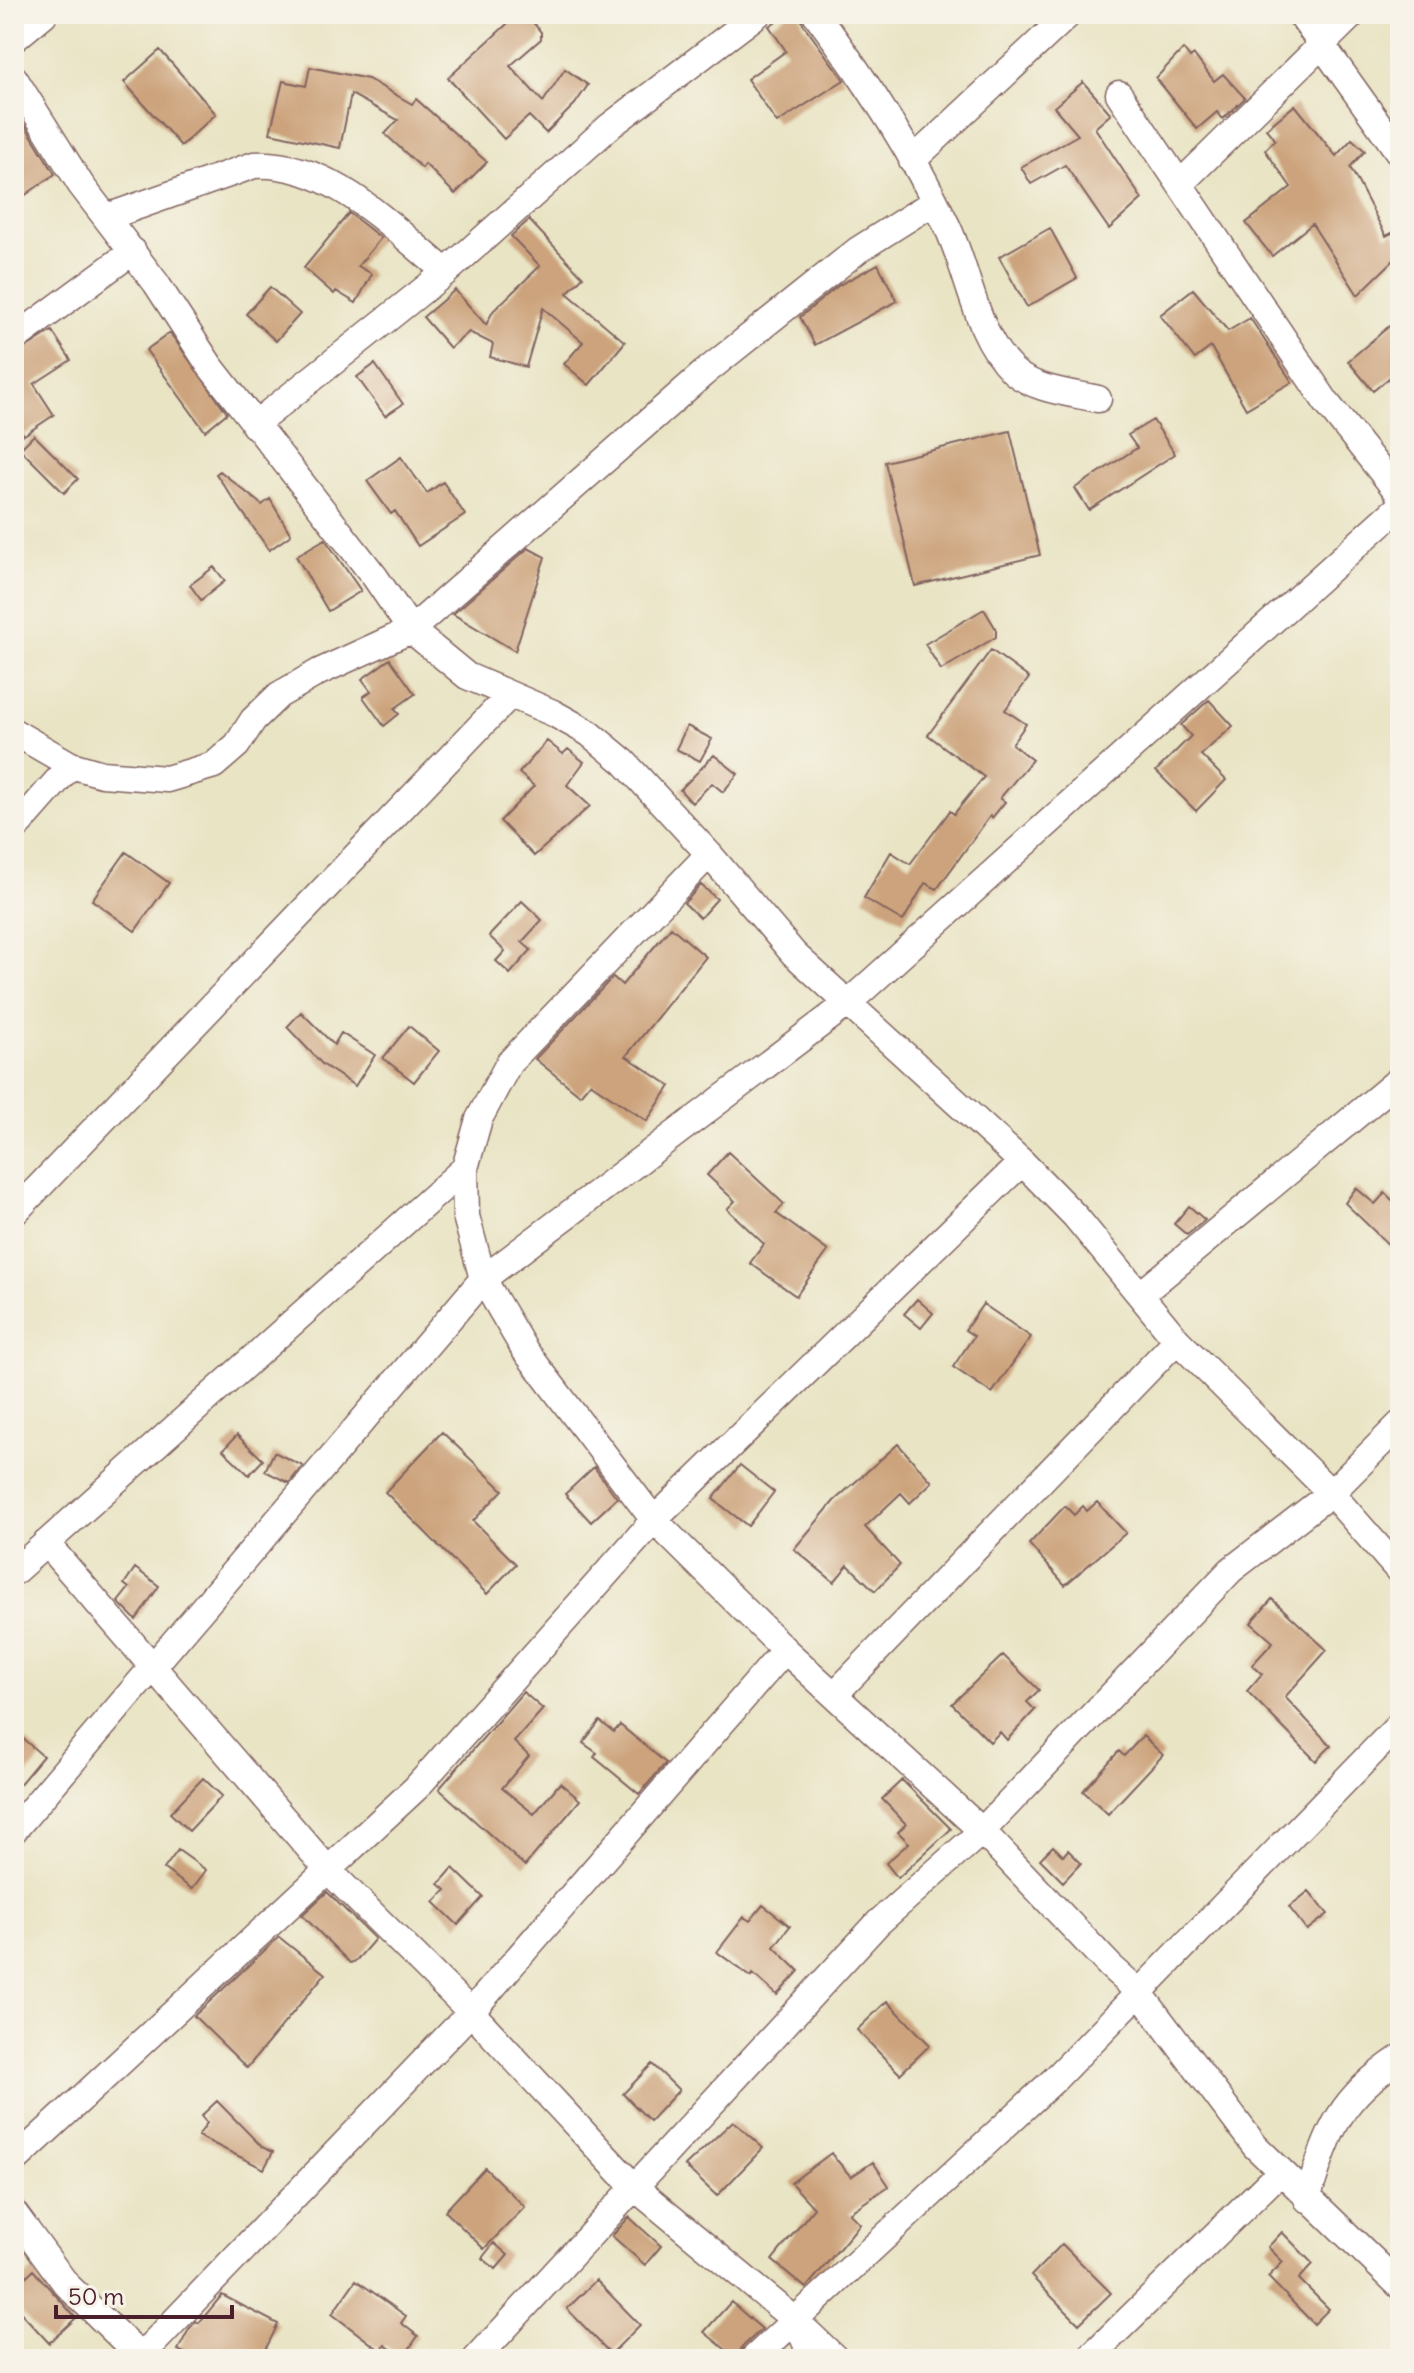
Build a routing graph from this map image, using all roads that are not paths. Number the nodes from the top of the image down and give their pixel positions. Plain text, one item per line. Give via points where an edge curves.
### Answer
1 (44, 14) edge
2 (758, 14) edge
3 (816, 14) edge
4 (1069, 14) edge
5 (1300, 14) edge
6 (1353, 14) edge
7 (14, 39) edge
8 (1323, 46) junction
9 (14, 78) edge
10 (1119, 94) dead end
11 (1400, 154) edge
12 (912, 161) junction
13 (1180, 184) junction
14 (934, 202) junction
15 (107, 217) junction
16 (133, 251) junction
17 (446, 272) junction
18 (14, 339) edge
19 (1098, 399) dead end
20 (254, 425) junction
21 (1400, 495) edge
22 (1400, 506) edge
23 (411, 630) junction
24 (509, 696) junction
25 (14, 732) edge
26 (71, 765) junction
27 (14, 830) edge
28 (709, 854) junction
29 (847, 1004) junction
30 (1400, 1079) edge
31 (1022, 1162) junction
32 (465, 1168) junction
33 (14, 1213) edge
34 (483, 1279) junction
35 (1140, 1295) junction
36 (1177, 1340) junction
37 (1400, 1424) edge
38 (1331, 1493) junction
39 (654, 1520) junction
40 (46, 1543) junction
41 (14, 1572) edge
42 (1400, 1572) edge
43 (785, 1650) junction
44 (152, 1667) junction
45 (835, 1694) junction
46 (1400, 1724) edge
47 (14, 1830) edge
48 (982, 1831) junction
49 (328, 1870) junction
50 (1139, 1992) junction
51 (471, 2012) junction
52 (1400, 2058) edge
53 (14, 2161) edge
54 (1281, 2171) junction
55 (633, 2186) junction
56 (1307, 2199) junction
57 (14, 2213) edge
58 (1400, 2286) edge
59 (795, 2320) junction
60 (141, 2358) edge
61 (476, 2359) edge
62 (753, 2359) edge
63 (806, 2359) edge
64 (836, 2359) edge
65 (1088, 2359) edge

1 - 7 street
2 - 17 street via 610,126
3 - 12 street via 856,67
4 - 12 street
5 - 8 street
6 - 8 street
8 - 11 street
8 - 13 street
9 - 15 street
10 - 13 street
12 - 14 street
13 - 21 street via 1326,402
14 - 19 street via 985,326 1014,372 1039,385
14 - 23 street via 858,250 704,373
15 - 16 street
15 - 17 street via 254,165 276,164 348,191
16 - 18 street
16 - 20 street
17 - 20 street
20 - 23 street
22 - 29 street
23 - 24 street via 467,676
23 - 26 street via 279,695 237,745 214,765 189,775 136,777
24 - 28 street via 589,733 624,762
24 - 33 street
25 - 26 street
26 - 27 street
28 - 29 street via 794,954
28 - 32 street via 509,1063 479,1119
29 - 31 street
29 - 34 street
30 - 35 street
31 - 35 street
31 - 39 street
32 - 34 street via 466,1216
32 - 40 street
34 - 39 street via 524,1349
34 - 44 street
35 - 36 street
36 - 38 street
36 - 45 street
37 - 38 street
38 - 42 street
38 - 48 street via 1231,1570
39 - 43 street
39 - 49 street via 416,1788
40 - 41 street
40 - 44 street
43 - 45 street
43 - 51 street
44 - 47 street
44 - 49 street
45 - 48 street
46 - 50 street
48 - 50 street
48 - 55 street via 878,1923
49 - 51 street
49 - 53 street
50 - 54 street via 1255,2146
50 - 59 street via 1055,2079
51 - 55 street
51 - 60 street
52 - 56 street via 1348,2101 1328,2134
54 - 56 street
54 - 65 street
55 - 59 street
55 - 61 street
56 - 58 street
57 - 60 street via 66,2284
59 - 62 street
59 - 63 street via 807,2345
59 - 64 street

